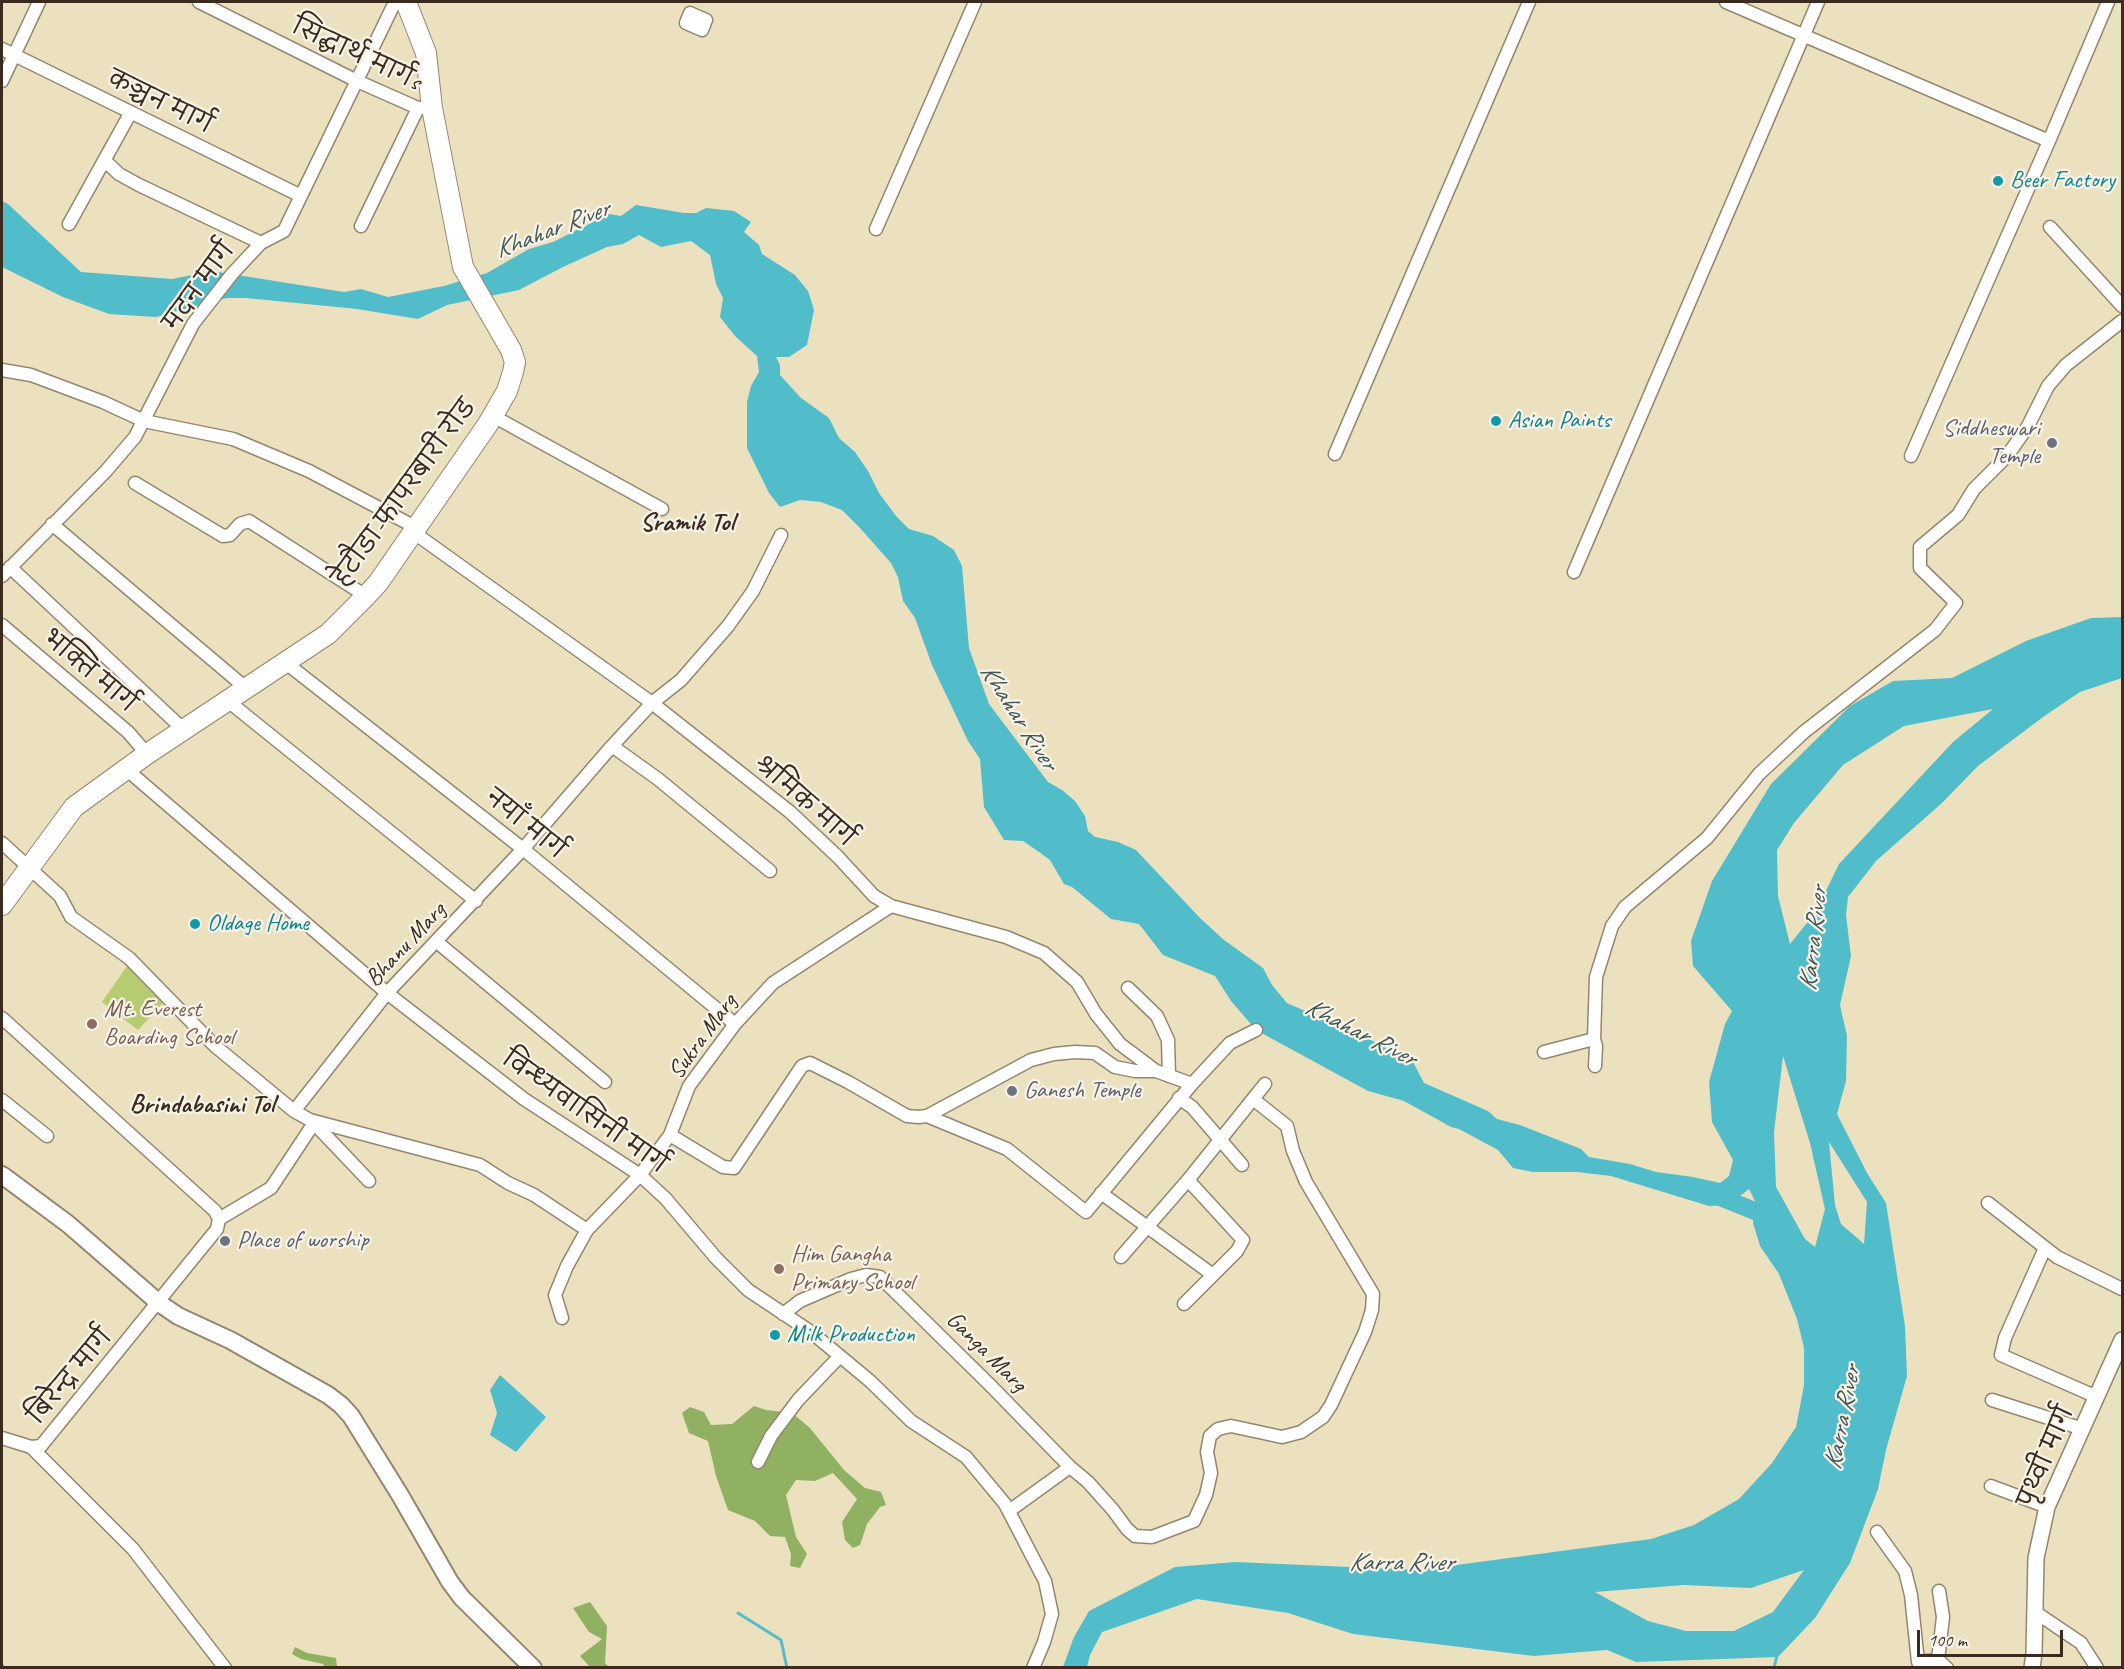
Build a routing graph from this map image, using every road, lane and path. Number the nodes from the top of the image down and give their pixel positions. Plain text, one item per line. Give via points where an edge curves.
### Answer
1 (39, 2) edge
2 (199, 2) edge
3 (395, 2) edge
4 (406, 2) edge
5 (975, 2) edge
6 (1529, 2) edge
7 (1726, 2) edge
8 (1818, 2) edge
9 (2108, 2) edge
10 (1753, 7) edge
11 (1803, 35) junction
12 (2, 48) edge
13 (15, 55) junction
14 (2, 81) edge
15 (357, 81) junction
16 (425, 108) junction
17 (131, 112) junction
18 (2049, 141) junction
19 (104, 160) junction
20 (301, 196) junction
21 (69, 224) dead end
22 (361, 226) dead end
23 (2050, 227) dead end
24 (876, 228) dead end
25 (261, 243) junction
26 (2122, 306) edge
27 (2122, 321) edge
28 (2, 370) edge
29 (493, 416) junction
30 (144, 421) junction
31 (1335, 454) dead end
32 (1911, 456) dead end
33 (135, 483) dead end
34 (662, 509) dead end
35 (52, 524) junction
36 (415, 530) junction
37 (781, 535) dead end
38 (6, 572) edge
39 (1574, 572) dead end
40 (366, 596) junction
41 (2, 626) edge
42 (286, 663) junction
43 (247, 689) junction
44 (228, 702) junction
45 (652, 703) junction
46 (184, 730) junction
47 (612, 746) junction
48 (147, 754) junction
49 (126, 769) junction
50 (2, 843) edge
51 (524, 849) junction
52 (30, 868) junction
53 (770, 871) dead end
54 (476, 901) junction
55 (2, 905) edge
56 (891, 906) junction
57 (436, 942) junction
58 (1128, 988) dead end
59 (387, 993) junction
60 (2, 1018) edge
61 (735, 1024) junction
62 (1256, 1030) dead end
63 (1593, 1039) junction
64 (1544, 1052) dead end
65 (1595, 1066) dead end
66 (1156, 1071) junction
67 (1169, 1076) junction
68 (606, 1082) dead end
69 (1192, 1084) junction
70 (1265, 1084) dead end
71 (1179, 1098) junction
72 (1253, 1099) junction
73 (2, 1100) edge
74 (294, 1111) junction
75 (927, 1116) junction
76 (312, 1122) junction
77 (670, 1135) junction
78 (47, 1136) dead end
79 (1220, 1139) junction
80 (1242, 1165) dead end
81 (2, 1175) edge
82 (640, 1175) junction
83 (1188, 1180) junction
84 (369, 1181) dead end
85 (1101, 1193) junction
86 (1988, 1203) dead end
87 (219, 1218) junction
88 (1147, 1228) junction
89 (587, 1230) junction
90 (2045, 1248) junction
91 (1121, 1257) dead end
92 (1213, 1275) junction
93 (2122, 1289) edge
94 (159, 1303) junction
95 (1184, 1304) dead end
96 (783, 1314) junction
97 (562, 1318) dead end
98 (2122, 1340) edge
99 (840, 1356) junction
100 (2097, 1397) junction
101 (1992, 1400) dead end
102 (2083, 1429) junction
103 (2, 1438) edge
104 (31, 1447) junction
105 (758, 1462) dead end
106 (1070, 1467) junction
107 (1991, 1486) dead end
108 (2047, 1507) junction
109 (1009, 1511) junction
110 (1877, 1532) dead end
111 (1939, 1591) dead end
112 (2035, 1612) junction
113 (1942, 1664) edge
114 (225, 1668) edge
115 (533, 1668) edge
116 (1033, 1668) edge
117 (2032, 1668) edge
118 (2097, 1668) edge

1 - 13 street
2 - 15 street, सिद्धार्थ मार्गs
3 - 15 street, मदन मार्ग
4 - 16 highway, हेटौडा-फापरबारी रोड via 426,53
5 - 24 street
6 - 31 street
7 - 10 street
8 - 11 street
9 - 18 street
10 - 11 street
11 - 18 street
11 - 39 street
12 - 13 street, कञ्चन मार्ग
13 - 14 street
13 - 17 street, कञ्चन मार्ग
15 - 16 street, सिद्धार्थ मार्गs
15 - 20 street, मदन मार्ग
16 - 22 street
16 - 29 highway, हेटौडा-फापरबारी रोड via 463,267 515,362 507,391
17 - 19 street
17 - 20 street, कञ्चन मार्ग
18 - 32 street
19 - 21 street
19 - 25 street via 139,185
20 - 25 street, मदन मार्ग via 284,231
23 - 26 street
25 - 30 street, मदन मार्ग via 193,324
27 - 63 street via 2066,364 2048,386 2007,456 1974,489 1958,515 1920,547 1920,568 1956,603 1935,630 1804,732 1759,774 1707,838 1625,907 1611,926 1596,977
28 - 30 street, श्रमिक मार्ग via 31,375
29 - 34 street
29 - 36 highway, हेटौडा-फापरबारी रोड
30 - 35 street, मदन मार्ग via 106,471
30 - 36 street, श्रमिक मार्ग via 233,439 309,471
33 - 40 street via 223,536 249,521
35 - 38 street, मदन मार्ग
35 - 43 street
36 - 40 highway, हेटौडा-फापरबारी रोड
36 - 45 street, श्रमिक मार्ग
37 - 45 street, Bhanu Marg via 753,591 728,626 681,680
38 - 46 street
40 - 42 highway, हेटौडा-फापरबारी रोड via 328,634
41 - 48 street, भक्ति मार्ग via 128,732
42 - 43 highway, हेटौडा-फापरबारी रोड
42 - 51 street, नयाँ मार्ग
43 - 44 highway, हेटौडा-फापरबारी रोड
44 - 46 highway, हेटौडा-फापरबारी रोड
44 - 54 street
45 - 47 street, Bhanu Marg
45 - 56 street, श्रमिक मार्ग via 790,812 874,896
46 - 48 highway, हेटौडा-फापरबारी रोड
47 - 51 street, Bhanu Marg
47 - 53 street
48 - 49 highway, हेटौडा-फापरबारी रोड
49 - 52 highway, हेटौडा-फापरबारी रोड via 74,807
49 - 59 street, विन्ध्यवासिनी मार्ग
50 - 52 street
51 - 54 street, Bhanu Marg
51 - 61 street, नयाँ मार्ग
52 - 55 highway, हेटौडा-फापरबारी रोड
52 - 74 street via 60,896 71,917 129,958 215,1046
54 - 57 street, Bhanu Marg
56 - 61 street, Sukra Marg via 773,983
56 - 66 street, श्रमिक मार्ग via 1006,937 1044,953 1077,982 1120,1044
57 - 59 street, Bhanu Marg
57 - 68 street
58 - 67 street via 1157,1017 1168,1040
59 - 74 street, Bhanu Marg
59 - 82 street, विन्ध्यवासिनी मार्ग via 524,1099
60 - 87 street
61 - 77 street, Sukra Marg via 689,1086
62 - 69 street via 1230,1043
63 - 64 street
63 - 65 street
66 - 67 street, श्रमिक मार्ग
66 - 75 street via 1115,1067 1095,1053 1054,1054 1032,1060
67 - 69 street, श्रमिक मार्ग
69 - 71 street
70 - 72 street
71 - 79 street
71 - 85 street
72 - 79 street
72 - 106 street, Ganga Marg via 1287,1126 1306,1182 1373,1294 1372,1310 1335,1395 1323,1417 1301,1432 1282,1437 1231,1426 1218,1429 1210,1436 1211,1473 1194,1521 1152,1537 1135,1536 1126,1529 1088,1482
73 - 78 street
74 - 76 street
75 - 77 street via 907,1116 810,1064 802,1066 734,1168 723,1167
75 - 85 street via 1007,1149 1086,1212
76 - 84 street
76 - 87 street via 271,1188
76 - 89 street via 480,1165
77 - 82 street, Sukra Marg
79 - 80 street
79 - 83 street
81 - 94 main road via 68,1224
82 - 89 street, Sukra Marg
82 - 96 street, विन्ध्यवासिनी मार्ग via 748,1290
83 - 88 street
83 - 92 street via 1243,1240
85 - 88 street
86 - 90 street
87 - 94 street, बिरेन्द्र मार्ग via 217,1229
88 - 91 street
88 - 92 street
89 - 97 street, Sukra Marg via 555,1295
90 - 93 street
90 - 100 street via 2001,1355
92 - 95 street
94 - 104 street, बिरेन्द्र मार्ग via 55,1431 41,1446
94 - 115 main road via 341,1405 400,1495 450,1582
96 - 99 street, विन्ध्यवासिनी मार्ग
96 - 106 street, Ganga Marg via 800,1301 850,1279 866,1275 880,1278
98 - 100 street, पृथ्वी मार्ग
99 - 105 street via 798,1400 771,1436
99 - 109 street, विन्ध्यवासिनी मार्ग via 911,1421 966,1457
100 - 102 street, पृथ्वी मार्ग
101 - 102 street
102 - 108 street, पृथ्वी मार्ग
103 - 104 street, बिरेन्द्र मार्ग
104 - 114 street via 133,1549
106 - 109 street
107 - 108 street
108 - 112 street, पृथ्वी मार्ग via 2036,1558
109 - 116 street, विन्ध्यवासिनी मार्ग via 1045,1581 1052,1614
110 - 113 street via 1905,1571 1918,1662
111 - 113 street
112 - 117 street, पृथ्वी मार्ग
112 - 118 street via 2081,1643

